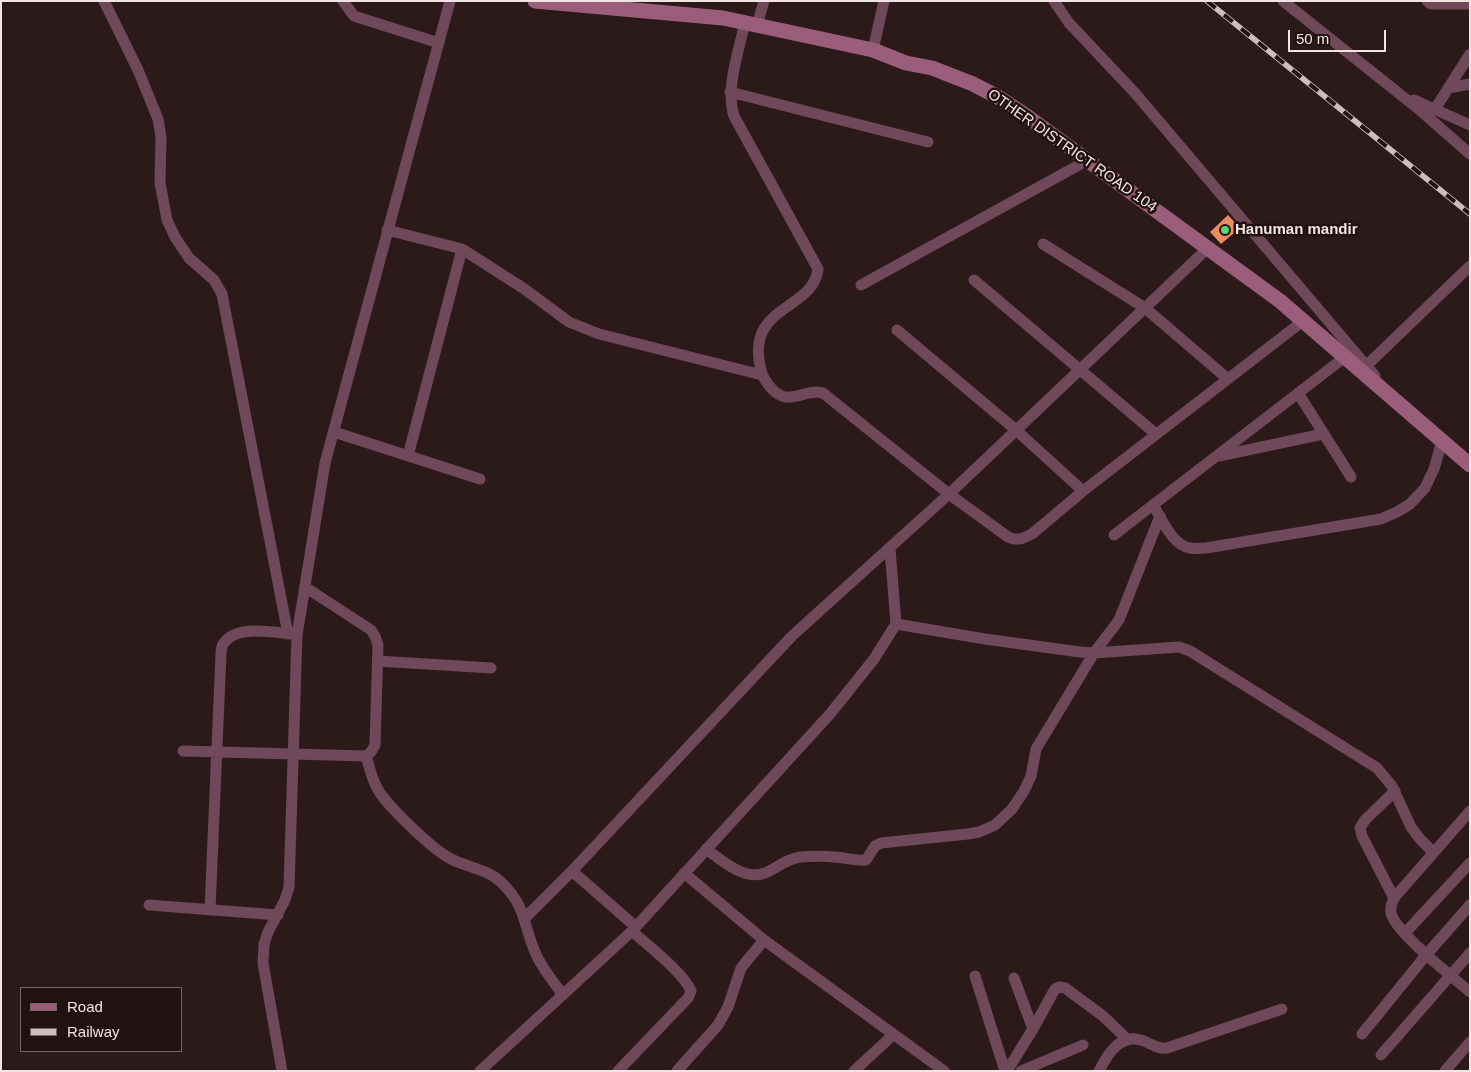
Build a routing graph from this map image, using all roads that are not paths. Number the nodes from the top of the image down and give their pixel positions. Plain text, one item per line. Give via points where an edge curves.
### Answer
1 (104, 1) edge
2 (343, 1) edge
3 (450, 1) edge
4 (535, 1) edge
5 (764, 1) edge
6 (884, 1) edge
7 (1054, 1) edge
8 (1283, 1) edge
9 (1427, 1) edge
10 (562, 2) edge
11 (1470, 4) edge
12 (751, 24) junction
13 (439, 43) junction
14 (873, 50) junction
15 (1470, 54) edge
16 (1470, 84) edge
17 (1448, 88) junction
18 (730, 92) junction
19 (1399, 93) junction
20 (1434, 109) junction
21 (1470, 125) edge
22 (928, 142) dead end
23 (1470, 154) edge
24 (1088, 160) junction
25 (388, 230) junction
26 (1043, 244) dead end
27 (1209, 247) junction
28 (462, 249) junction
29 (1470, 266) edge
30 (974, 280) dead end
31 (861, 285) dead end
32 (1145, 308) junction
33 (1303, 321) junction
34 (897, 330) dead end
35 (1345, 357) junction
36 (1366, 366) junction
37 (1080, 370) junction
38 (762, 374) junction
39 (1228, 379) junction
40 (1298, 393) junction
41 (1398, 403) junction
42 (1016, 430) junction
43 (334, 432) junction
44 (1156, 434) junction
45 (1323, 434) junction
46 (1442, 441) junction
47 (408, 456) junction
48 (1215, 457) junction
49 (1470, 465) edge
50 (1351, 477) dead end
51 (480, 479) dead end
52 (1083, 491) junction
53 (949, 494) junction
54 (1153, 505) junction
55 (1160, 516) junction
56 (1114, 535) dead end
57 (890, 549) junction
58 (305, 587) junction
59 (896, 624) junction
60 (293, 634) junction
61 (1094, 652) junction
62 (378, 661) junction
63 (491, 668) dead end
64 (183, 751) dead end
65 (218, 752) junction
66 (293, 755) junction
67 (366, 756) junction
68 (1395, 791) junction
69 (1470, 810) edge
70 (706, 849) junction
71 (1433, 852) junction
72 (1470, 863) edge
73 (572, 871) junction
74 (684, 872) junction
75 (1394, 898) junction
76 (149, 905) dead end
77 (1470, 905) edge
78 (210, 909) junction
79 (278, 915) junction
80 (525, 918) junction
81 (634, 929) junction
82 (1405, 933) junction
83 (764, 940) junction
84 (1470, 953) edge
85 (1427, 954) junction
86 (1451, 975) junction
87 (975, 976) dead end
88 (1014, 978) dead end
89 (1470, 992) edge
90 (563, 995) junction
91 (1282, 1009) dead end
92 (1033, 1029) junction
93 (1362, 1034) dead end
94 (893, 1035) junction
95 (1128, 1040) junction
96 (1470, 1042) edge
97 (1083, 1044) dead end
98 (1381, 1055) dead end
99 (1023, 1070) edge
100 (282, 1071) edge
101 (480, 1071) edge
102 (618, 1071) edge
103 (677, 1071) edge
104 (854, 1071) edge
105 (944, 1071) edge
106 (1006, 1071) edge
107 (1099, 1071) edge
108 (1445, 1071) edge

1 - 60 street via 158,119 160,183 167,220 189,258 214,280 222,294
2 - 13 street via 354,16
3 - 13 street
4 - 10 street, OTHER DISTRICT ROAD 104
5 - 12 street
6 - 14 street
7 - 36 street via 1069,23 1135,93
8 - 19 street
9 - 11 street via 1432,4
10 - 12 street, OTHER DISTRICT ROAD 104 via 723,18
12 - 14 street, OTHER DISTRICT ROAD 104
12 - 18 street
13 - 25 street
14 - 24 street, OTHER DISTRICT ROAD 104 via 973,84 998,97
15 - 17 street
16 - 17 street
17 - 20 street
18 - 22 street
18 - 38 street via 734,116 818,269 817,278 810,288 764,328 759,340 758,358
19 - 20 street
19 - 23 street
20 - 21 street
24 - 27 street, OTHER DISTRICT ROAD 104
24 - 31 street
25 - 28 street
25 - 43 street
26 - 32 street
27 - 32 street
27 - 33 street, OTHER DISTRICT ROAD 104
28 - 38 street via 569,322 599,334
28 - 47 street
29 - 36 street
30 - 37 street
32 - 37 street
32 - 39 street
33 - 35 street, OTHER DISTRICT ROAD 104
33 - 39 street
34 - 42 street
35 - 40 street
35 - 41 street, OTHER DISTRICT ROAD 104
36 - 41 street
37 - 42 street
37 - 44 street
38 - 53 street via 783,397 815,391 823,393
39 - 44 street
40 - 45 street
40 - 48 street
41 - 46 street, OTHER DISTRICT ROAD 104
42 - 52 street
42 - 53 street
43 - 47 street
43 - 58 street via 325,463
44 - 52 street
45 - 48 street
45 - 50 street
46 - 49 street, OTHER DISTRICT ROAD 104
46 - 55 street via 1434,469 1424,488 1410,504 1381,519 1191,549 1174,539
47 - 51 street
48 - 54 street
52 - 53 street via 1032,534 1021,539 1008,537
53 - 57 street
54 - 55 street
54 - 56 street
55 - 61 street via 1119,620
57 - 59 street
57 - 73 street via 792,636
58 - 60 street
58 - 62 street via 376,636
59 - 61 street
59 - 70 street via 874,659 830,714
60 - 65 street via 250,631 234,634 223,643
60 - 66 street
61 - 68 street via 1179,647 1190,651 1377,768
61 - 70 street via 1036,749 1024,791 1012,809 995,825 968,834 881,843 875,846 866,860 801,857 756,875 729,866
62 - 63 street
62 - 67 street via 375,745
64 - 65 street
65 - 66 street
65 - 78 street
66 - 67 street
66 - 79 street via 289,887
67 - 80 street via 377,788 389,806 449,858 489,873 502,883 515,898
68 - 71 street via 1411,827
68 - 75 street via 1360,828
69 - 71 street
70 - 74 street
71 - 75 street
72 - 82 street
73 - 80 street
73 - 81 street
74 - 81 street
74 - 83 street
75 - 82 street via 1391,914
76 - 78 street
77 - 85 street
78 - 79 street
79 - 100 street via 264,944 263,963
80 - 90 street via 533,948
81 - 90 street
81 - 102 street via 689,984 691,990 688,998
82 - 85 street
83 - 94 street
83 - 103 street via 741,968 728,1007 718,1025
84 - 86 street
85 - 86 street
85 - 93 street
86 - 89 street
86 - 98 street
87 - 106 street
88 - 92 street
90 - 101 street
91 - 95 street via 1167,1048 1160,1049 1142,1040
92 - 95 street via 1059,987 1103,1016
92 - 106 street
94 - 104 street
94 - 105 street
95 - 107 street via 1112,1049
96 - 108 street
97 - 99 street

